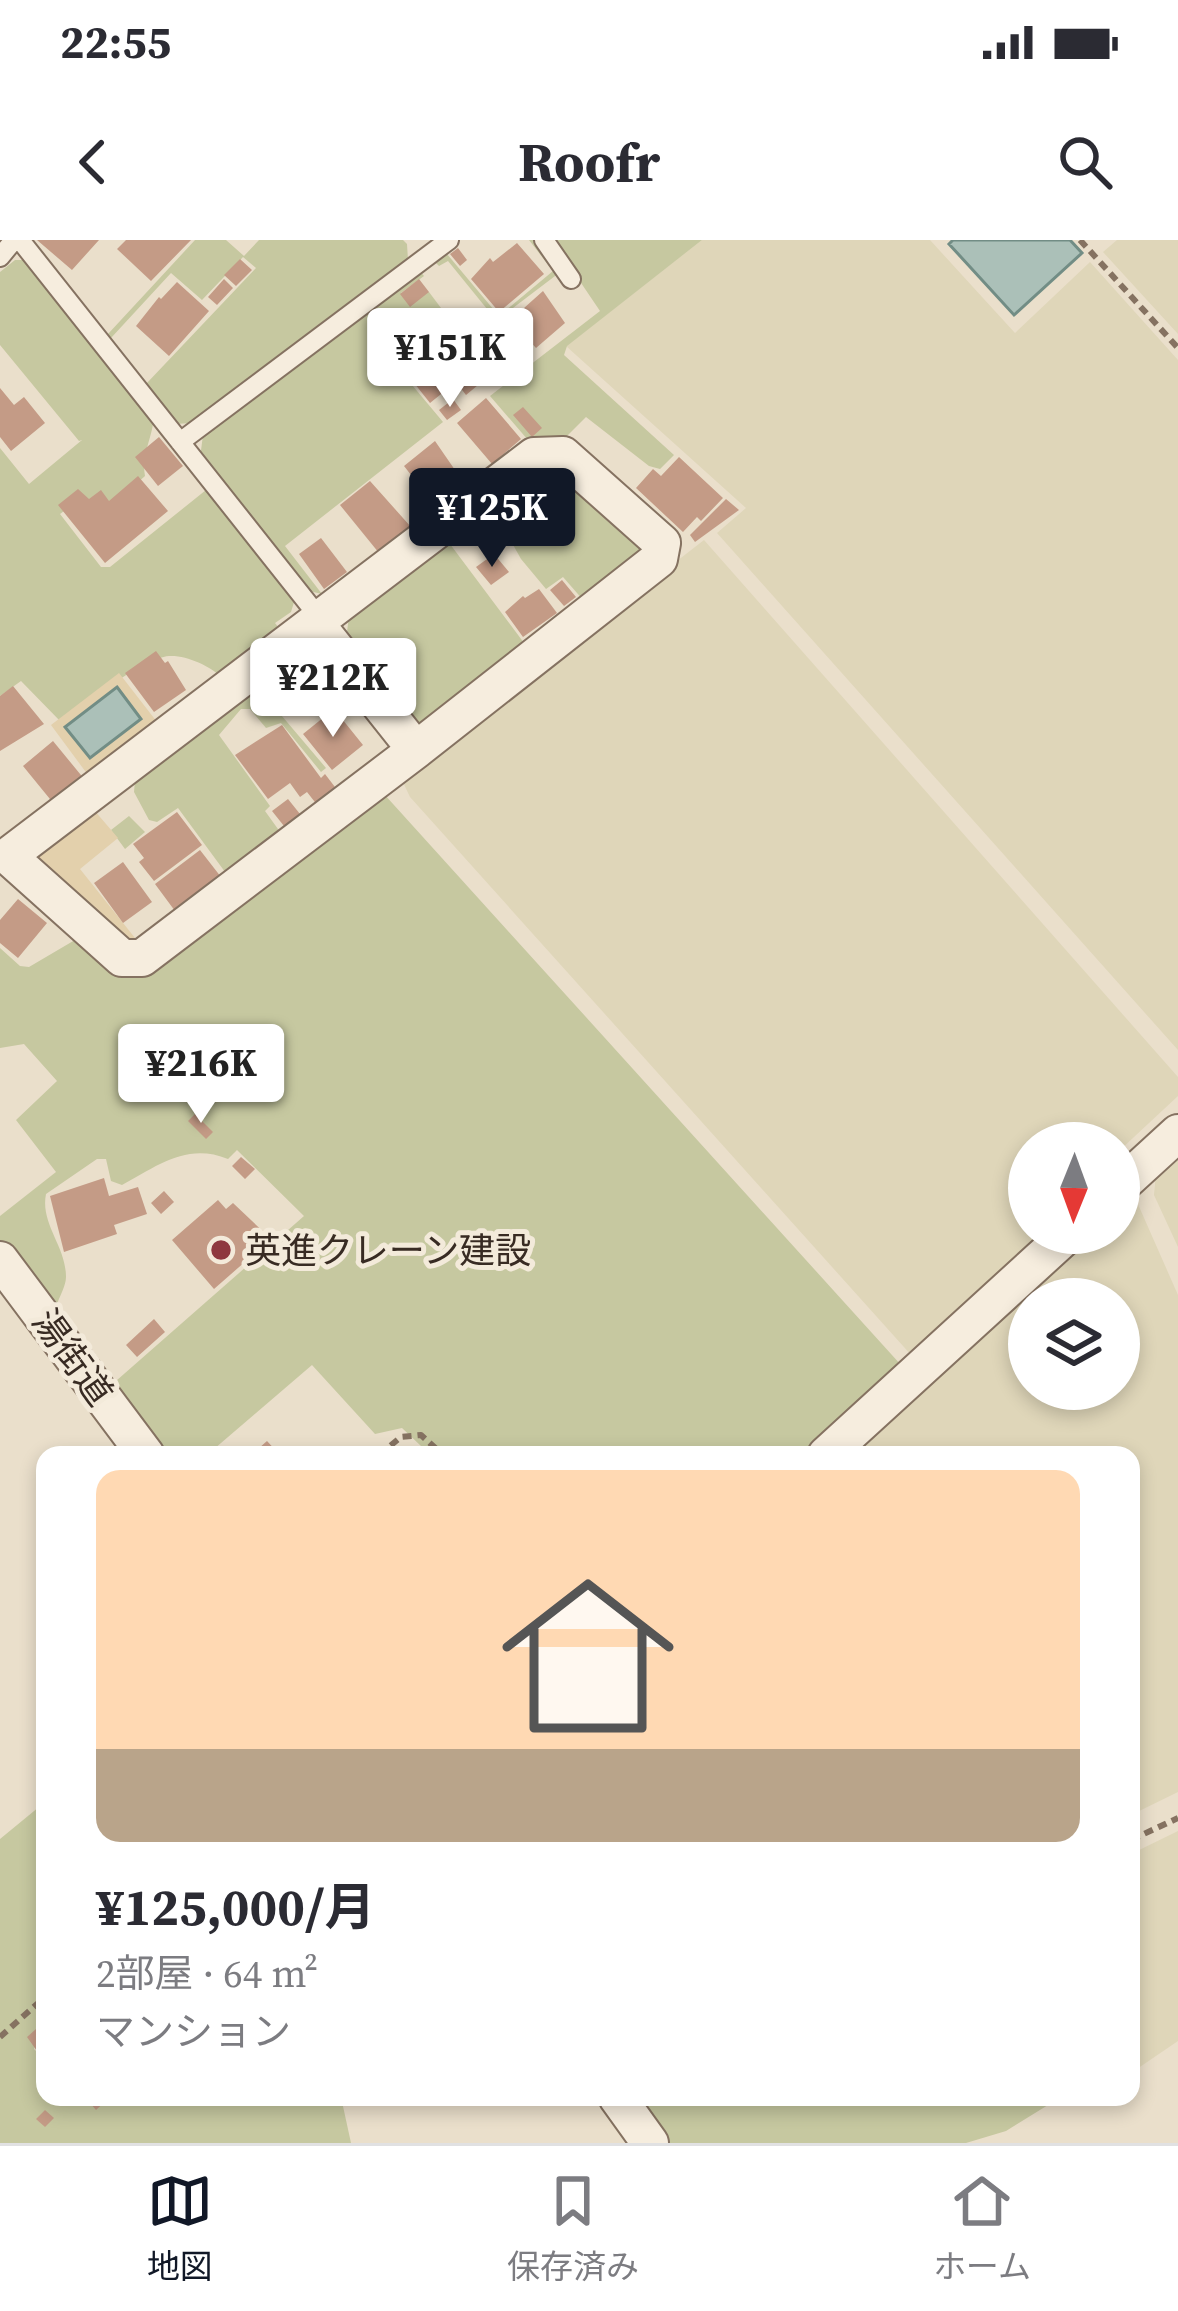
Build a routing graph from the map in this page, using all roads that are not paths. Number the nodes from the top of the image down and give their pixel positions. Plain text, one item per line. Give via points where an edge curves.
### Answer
1 (17, 240) edge
2 (449, 240) edge
3 (544, 240) edge
4 (424, 246) edge
5 (0, 257) edge
6 (571, 279) dead end
7 (180, 442) junction
8 (319, 622) junction
9 (416, 750) junction
10 (4, 853) edge
11 (1178, 1133) edge
12 (1140, 1168) edge
13 (1046, 1254) edge
14 (0, 1260) edge
15 (139, 1446) edge
16 (836, 1446) edge
17 (623, 2106) edge
18 (650, 2143) edge

1 - 5 lane
1 - 7 lane
2 - 4 lane
3 - 6 lane
4 - 7 lane
7 - 8 lane
8 - 9 street
8 - 9 street via 534,456 562,455 662,543 659,559
8 - 10 street
9 - 10 street via 142,958 122,958
11 - 12 street
13 - 16 street
14 - 15 street, 湯街道
17 - 18 street

